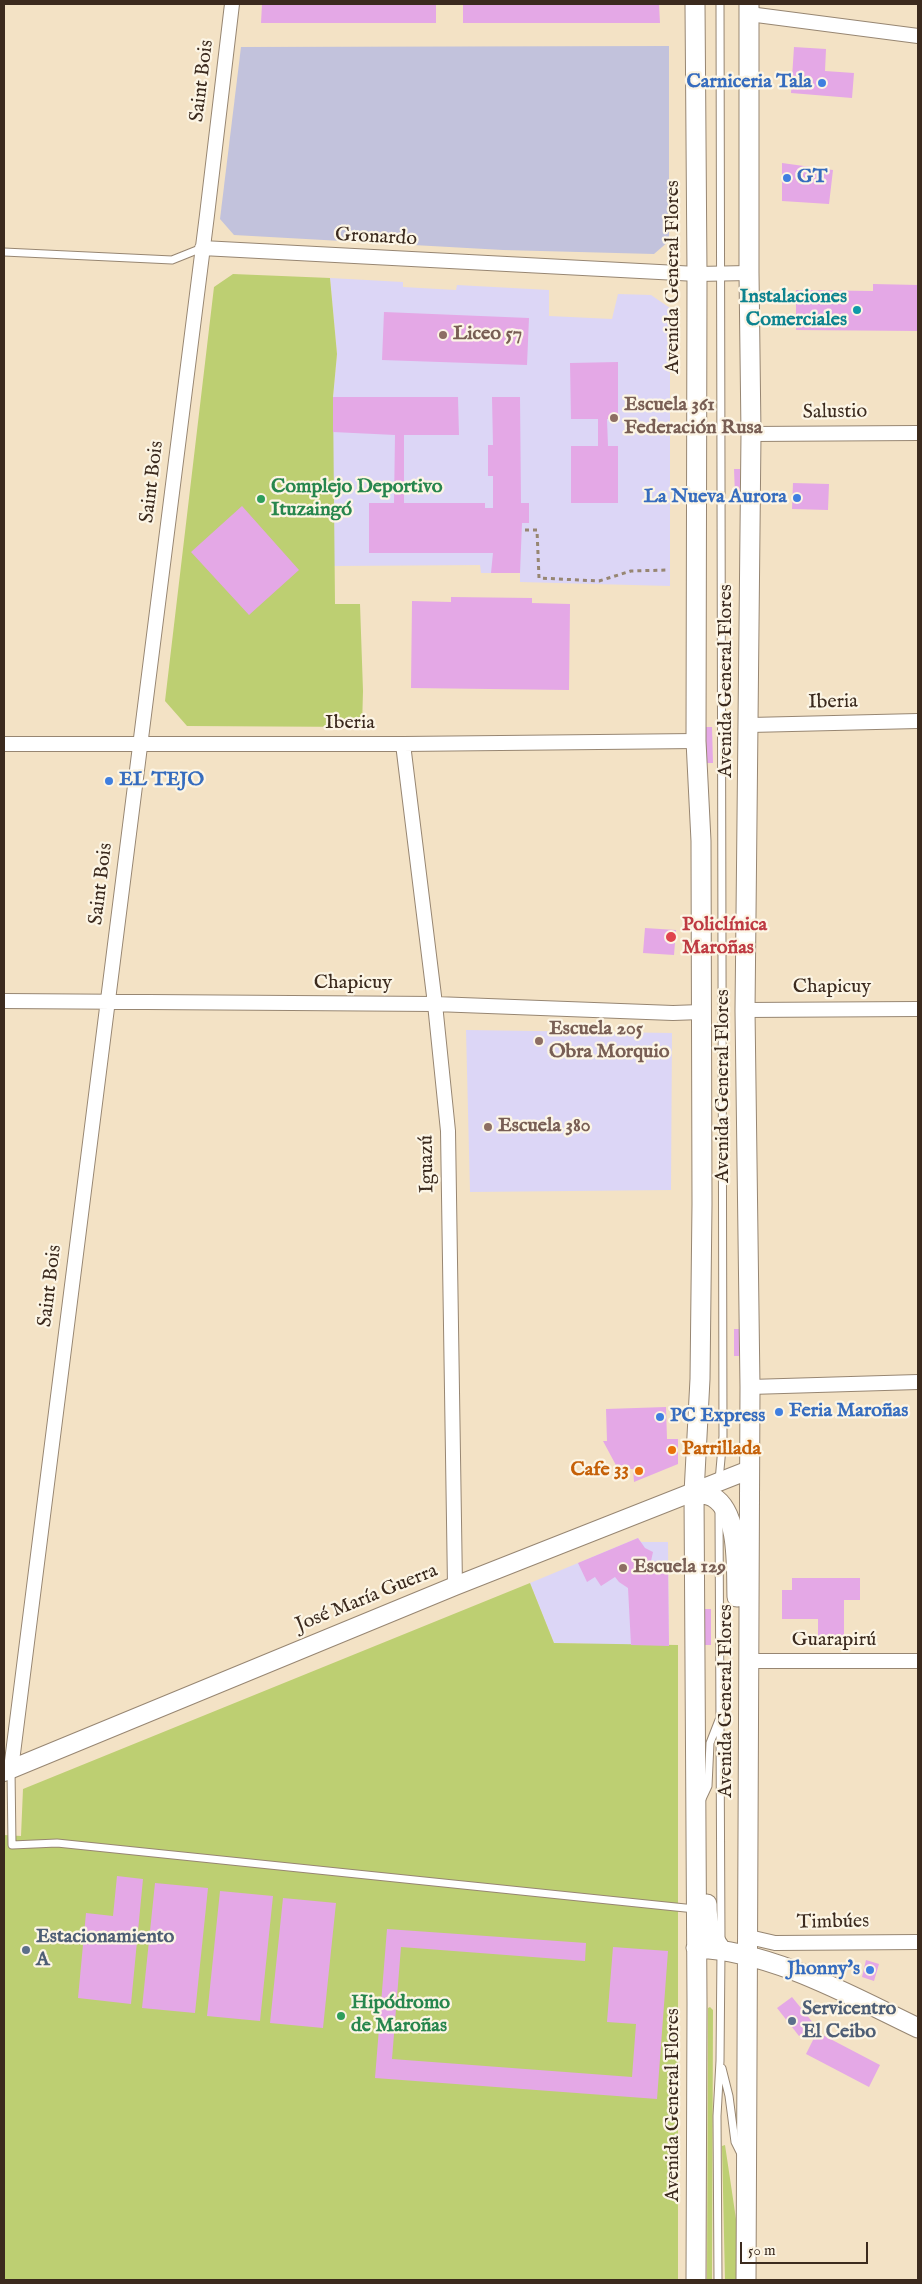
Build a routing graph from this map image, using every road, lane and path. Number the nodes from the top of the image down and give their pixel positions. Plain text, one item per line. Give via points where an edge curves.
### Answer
1 (232, 4) edge
2 (695, 4) edge
3 (720, 4) edge
4 (749, 9) edge
5 (918, 36) edge
6 (202, 248) junction
7 (4, 252) edge
8 (748, 273) junction
9 (697, 274) junction
10 (720, 274) junction
11 (918, 433) edge
12 (751, 434) junction
13 (525, 530) dead end
14 (670, 570) dead end
15 (918, 721) edge
16 (750, 726) junction
17 (696, 741) junction
18 (4, 744) edge
19 (403, 744) junction
20 (139, 745) junction
21 (4, 1001) edge
22 (107, 1002) junction
23 (435, 1004) junction
24 (918, 1009) edge
25 (746, 1010) junction
26 (701, 1012) junction
27 (918, 1382) edge
28 (750, 1387) junction
29 (749, 1470) junction
30 (719, 1482) junction
31 (694, 1493) junction
32 (719, 1502) junction
33 (455, 1586) junction
34 (750, 1661) junction
35 (918, 1661) edge
36 (720, 1718) junction
37 (7, 1771) edge
38 (696, 1817) junction
39 (696, 1910) junction
40 (749, 1937) junction
41 (918, 1942) edge
42 (696, 1948) junction
43 (721, 1949) junction
44 (749, 1956) junction
45 (918, 2028) edge
46 (720, 2061) junction
47 (747, 2168) junction
48 (696, 2280) edge
49 (718, 2280) edge
50 (746, 2280) edge

1 - 6 street, Saint Bois
2 - 9 main road, Avenida General Flores
3 - 10 lane, Avenida General Flores
4 - 5 street
4 - 8 main road, Avenida General Flores
6 - 7 lane, Gronardo via 172,260
6 - 9 street, Gronardo
6 - 20 street, Saint Bois
8 - 10 street, Gronardo
8 - 12 main road, Avenida General Flores
9 - 10 street, Gronardo
9 - 17 main road, Avenida General Flores
10 - 30 lane, Avenida General Flores via 723,1436
11 - 12 street, Salustio
12 - 16 main road, Avenida General Flores
13 - 14 path via 537,530 539,578 599,581 631,571
15 - 16 street, Iberia
16 - 25 main road, Avenida General Flores
17 - 19 street, Iberia
17 - 26 main road, Avenida General Flores via 701,841
18 - 20 street, Iberia
19 - 20 street, Iberia
19 - 23 street, Iguazú
20 - 22 street, Saint Bois
21 - 22 street, Chapicuy
22 - 23 street, Chapicuy
22 - 37 street, Saint Bois
23 - 26 street, Chapicuy
23 - 33 street, Iguazú via 448,1131
24 - 25 street, Chapicuy
25 - 28 main road, Avenida General Flores
26 - 31 main road, Avenida General Flores via 700,1379
27 - 28 street
28 - 29 main road, Avenida General Flores
29 - 30 street, José María Guerra
29 - 34 main road, Avenida General Flores
30 - 31 street, José María Guerra
30 - 32 lane, Avenida General Flores
31 - 32 main road via 711,1496
31 - 33 street, José María Guerra
31 - 38 main road, Avenida General Flores
32 - 34 main road via 735,1544 738,1628
32 - 36 lane, Avenida General Flores
33 - 37 street, José María Guerra
34 - 35 street, Guarapirú
34 - 40 main road, Avenida General Flores
36 - 38 lane, Avenida General Flores via 710,1743 708,1786
36 - 43 lane, Avenida General Flores
37 - 39 lane via 12,1845 57,1843
38 - 39 main road, Avenida General Flores
38 - 43 main road via 708,1847 708,1927
39 - 42 main road, Avenida General Flores
40 - 41 street, Timbúes via 775,1944
40 - 44 main road, Avenida General Flores
42 - 43 main road
42 - 48 main road, Avenida General Flores
43 - 44 main road
43 - 46 lane, Avenida General Flores
44 - 45 main road via 828,1985
44 - 47 main road, Avenida General Flores
46 - 47 lane, Avenida General Flores via 735,2142
46 - 49 lane, Avenida General Flores
47 - 50 main road, Avenida General Flores

